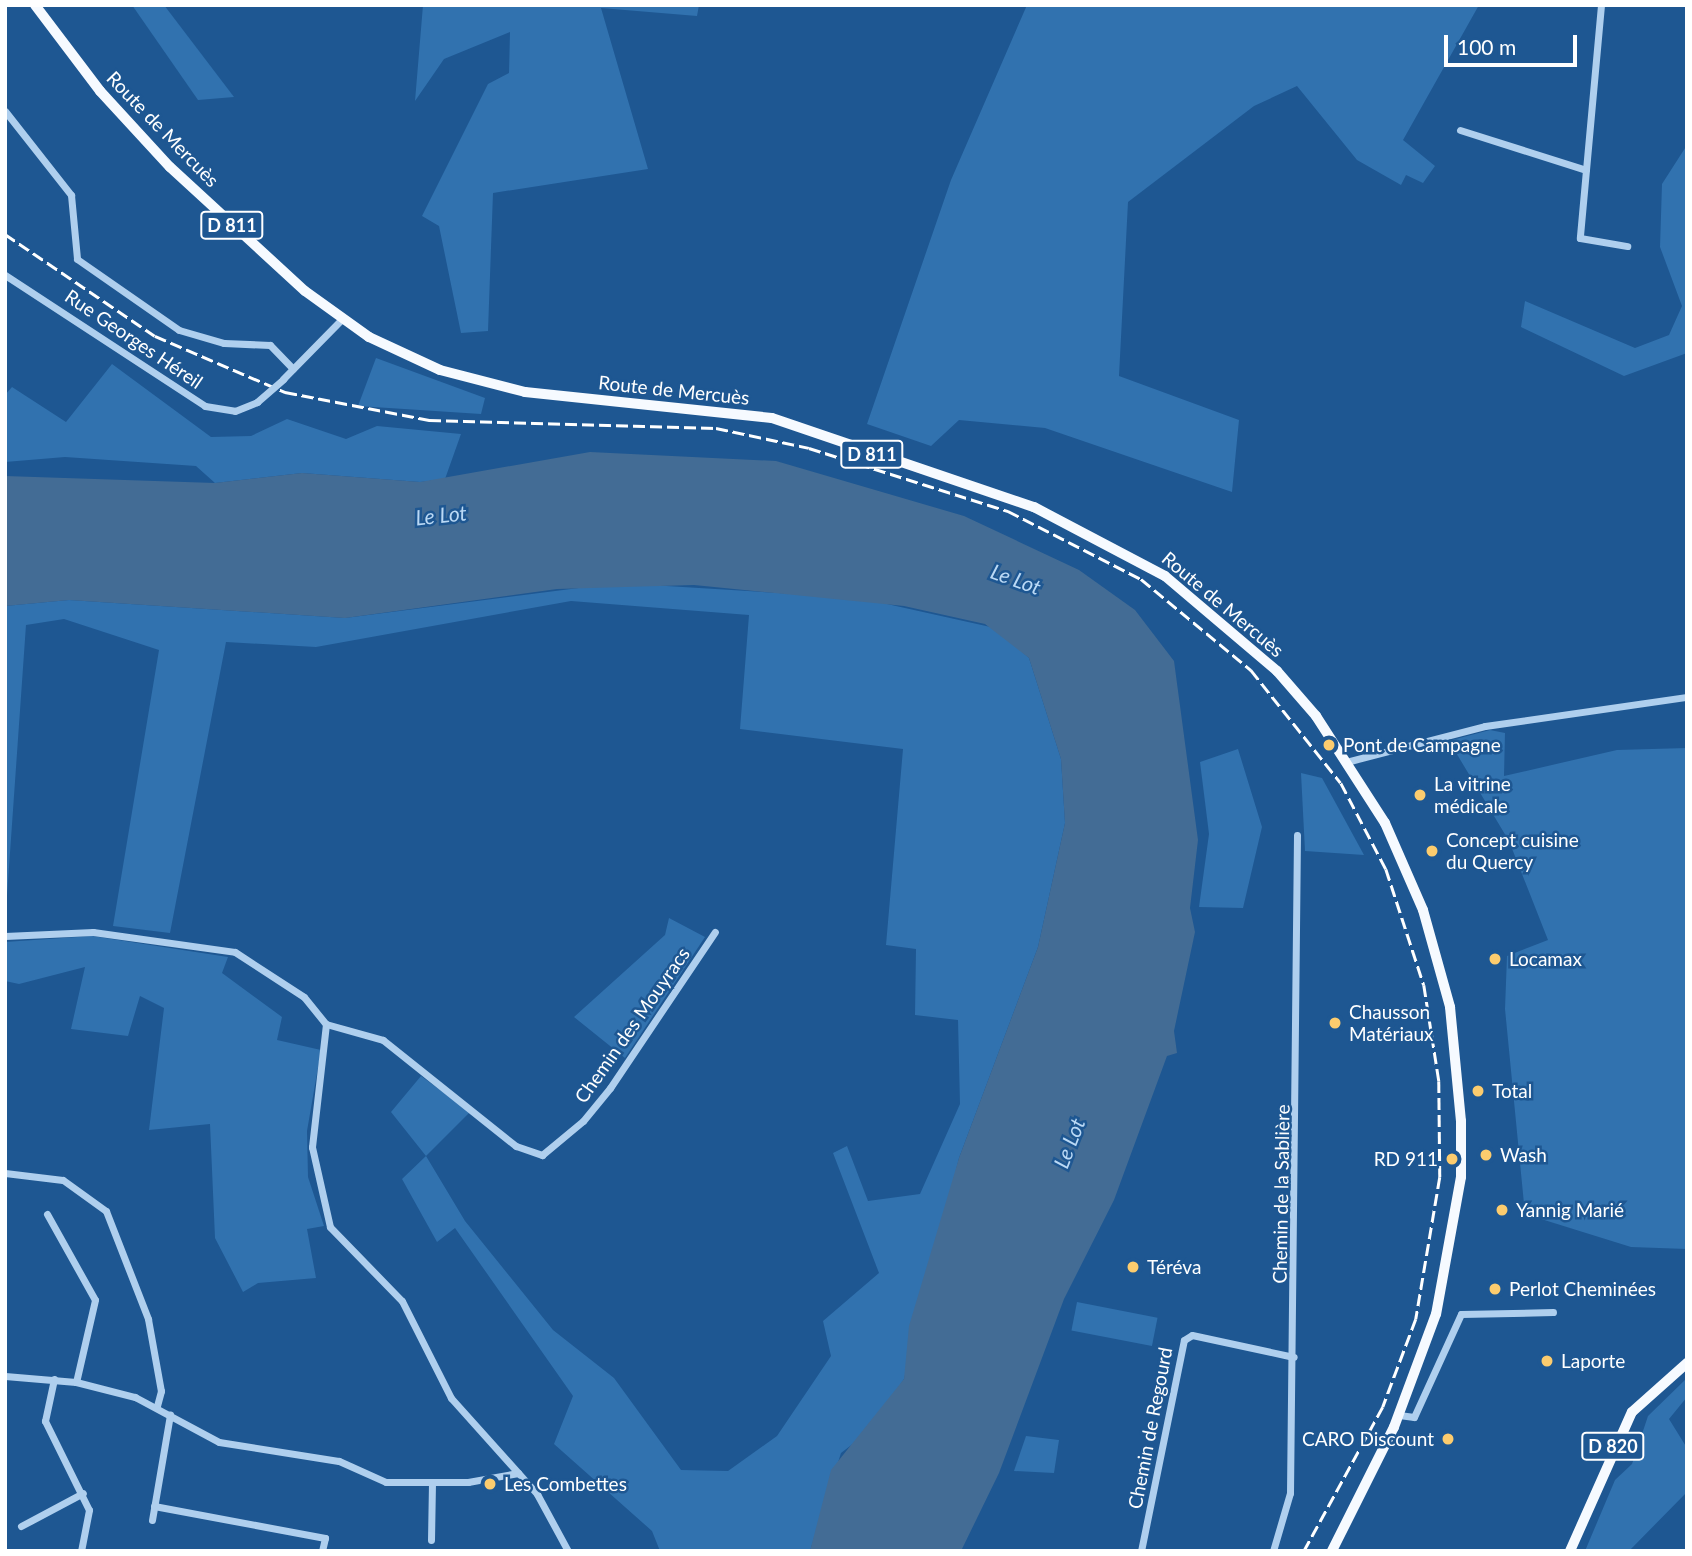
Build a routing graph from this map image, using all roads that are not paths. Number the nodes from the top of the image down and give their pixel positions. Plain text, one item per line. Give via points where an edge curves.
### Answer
1 (35, 5) edge
2 (1601, 5) edge
3 (5, 111) edge
4 (1460, 130) dead end
5 (1586, 170) junction
6 (1628, 246) dead end
7 (5, 275) edge
8 (341, 320) junction
9 (293, 369) junction
10 (1687, 697) edge
11 (1350, 761) junction
12 (1297, 835) dead end
13 (715, 932) dead end
14 (5, 936) edge
15 (326, 1024) junction
16 (5, 1173) edge
17 (47, 1214) dead end
18 (1553, 1312) dead end
19 (1294, 1357) junction
20 (1687, 1363) edge
21 (5, 1376) edge
22 (54, 1379) junction
23 (76, 1382) junction
24 (157, 1406) junction
25 (170, 1415) junction
26 (1399, 1415) junction
27 (518, 1473) junction
28 (432, 1485) junction
29 (83, 1493) junction
30 (154, 1506) junction
31 (152, 1520) dead end
32 (21, 1526) dead end
33 (430, 1540) dead end
34 (81, 1551) edge
35 (323, 1551) edge
36 (568, 1551) edge
37 (1141, 1551) edge
38 (1273, 1551) edge
39 (1332, 1551) edge
40 (1570, 1551) edge

1 - 8 main road, Route de Mercuès / D 811 via 129,125
2 - 5 street
3 - 9 street via 71,195 77,259 179,330 223,343 270,345
4 - 5 street
5 - 6 street via 1580,237
7 - 9 street, Rue Georges Héreil, bridge via 205,406 235,411 257,402
8 - 9 street, Rue Georges Héreil
8 - 11 main road, Route de Mercuès / D 811 via 401,354 474,380 772,418 1075,524 1143,561 1215,617 1277,671
10 - 11 street via 1485,726
11 - 26 main road, D 811 via 1423,910 1450,1007 1459,1088 1461,1177 1447,1271
12 - 19 street, Chemin de la Sablière
13 - 15 street, Chemin des Mouyracs via 610,1088 583,1121 541,1155 516,1146 383,1040
14 - 15 street via 93,932 235,952 304,997
15 - 27 street via 312,1147 330,1227 402,1301 451,1398
16 - 24 street via 63,1180 106,1211 148,1318 161,1391
17 - 23 street via 95,1296
18 - 26 street via 1461,1314 1414,1417
19 - 37 street, Chemin de Regourd via 1192,1335 1184,1340
19 - 38 street, Chemin de la Sablière via 1290,1493
20 - 40 main road, D 820 via 1632,1412
21 - 22 street
22 - 23 street
22 - 29 street via 45,1422
23 - 24 street
24 - 25 street
25 - 28 street via 219,1442 339,1461 386,1482
25 - 30 street
26 - 39 main road, D 811
27 - 28 street
27 - 36 street
28 - 33 street
29 - 32 street
29 - 34 street via 89,1510
30 - 31 street
30 - 35 street via 325,1538

